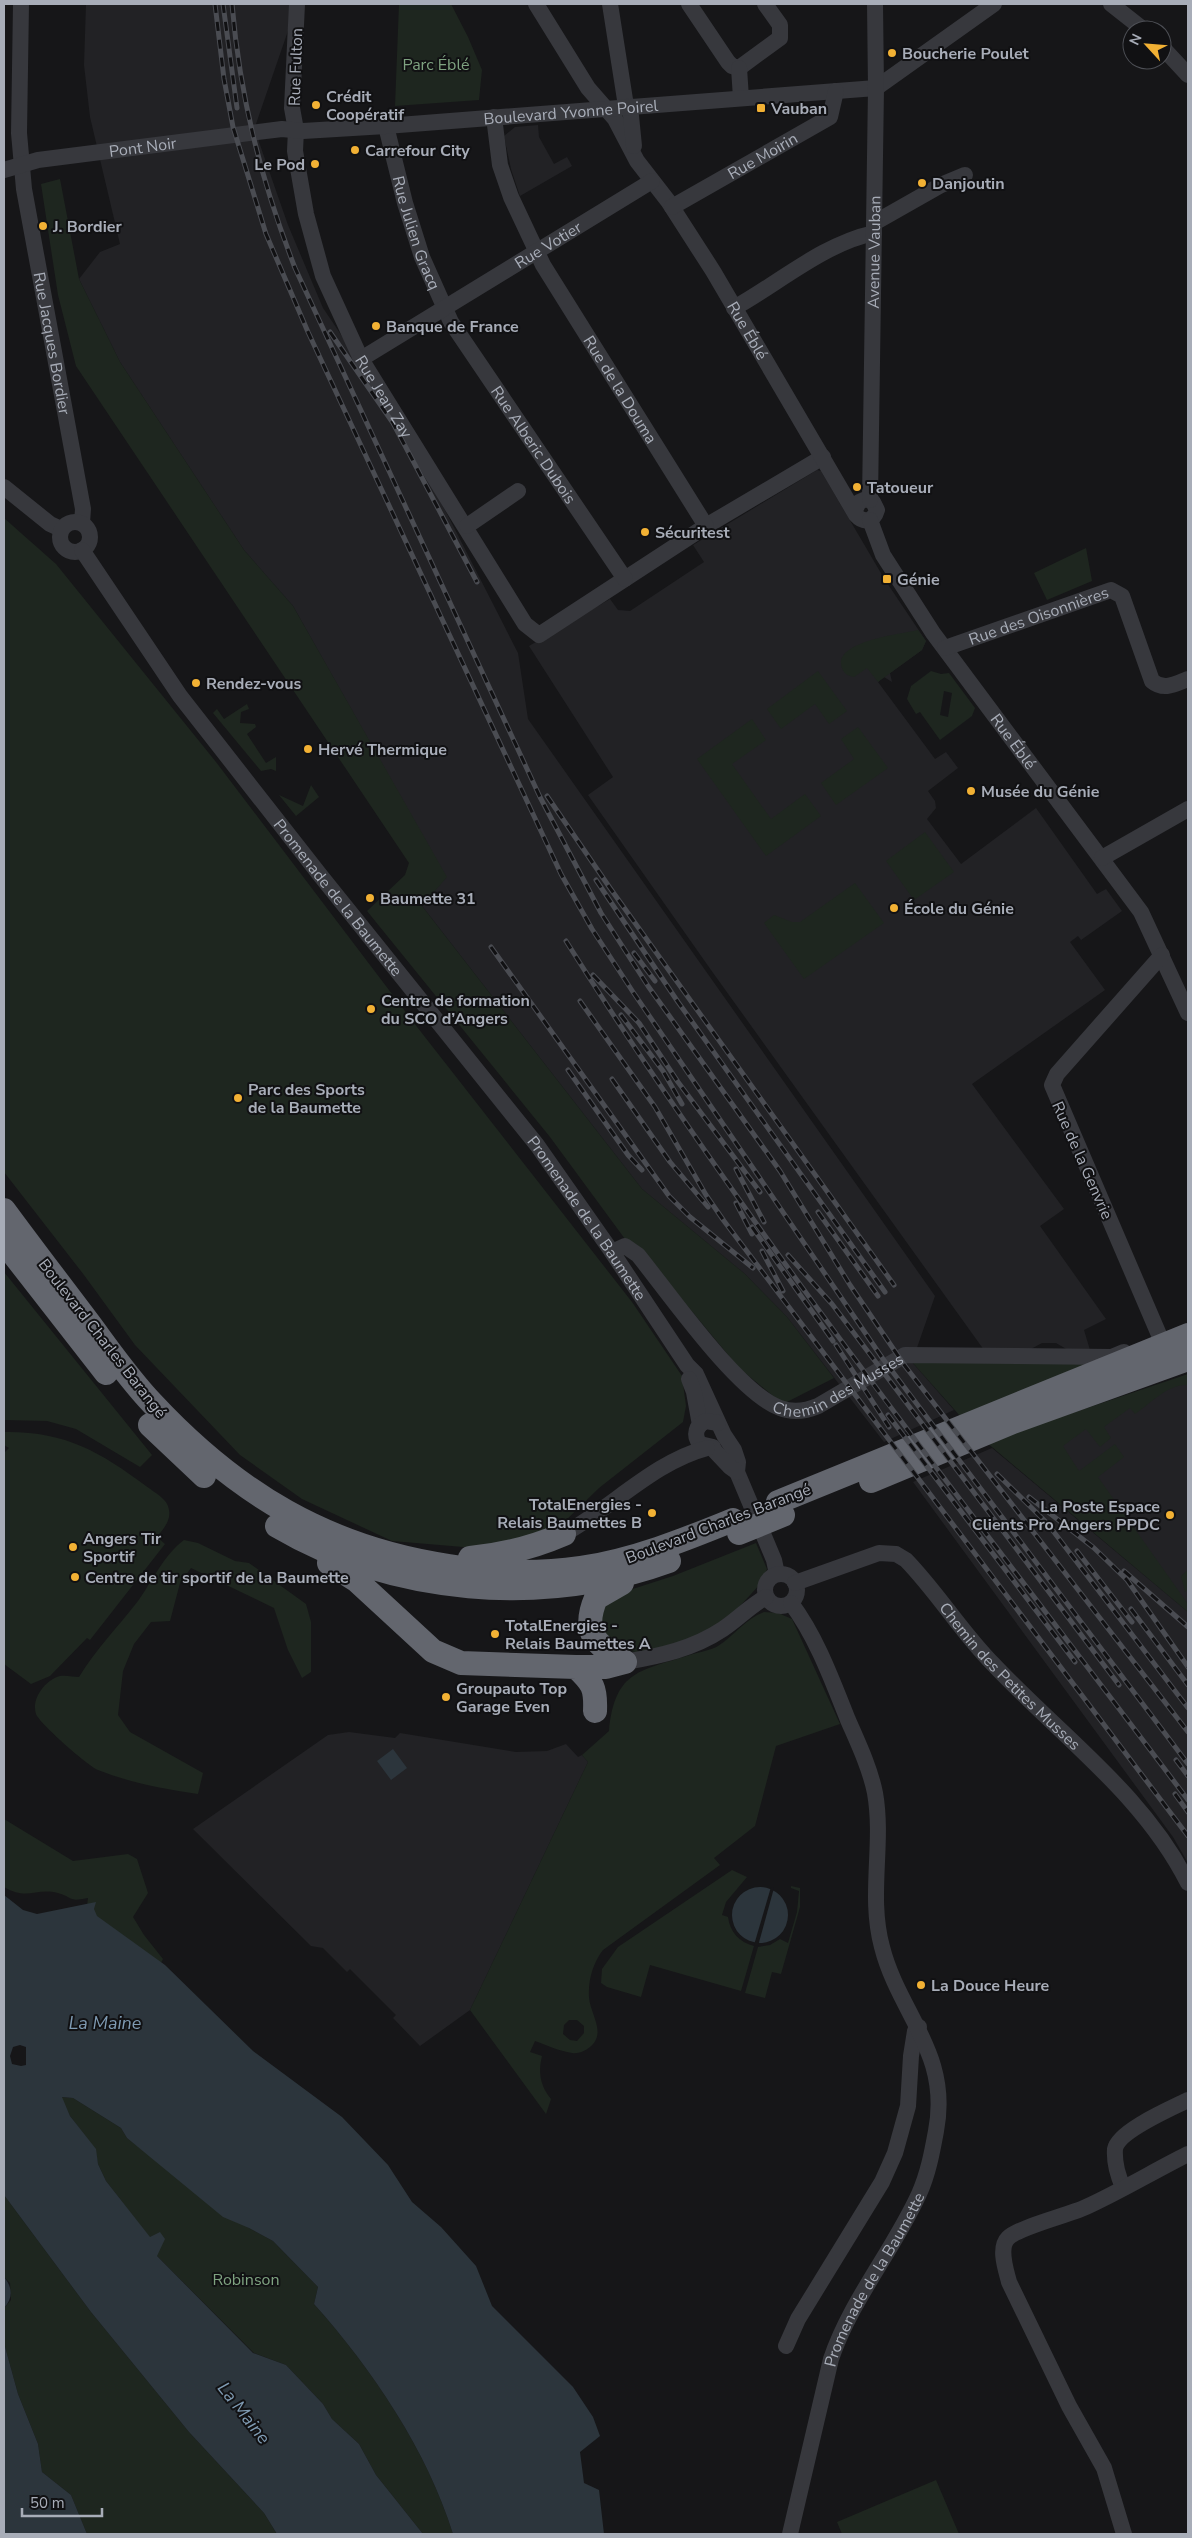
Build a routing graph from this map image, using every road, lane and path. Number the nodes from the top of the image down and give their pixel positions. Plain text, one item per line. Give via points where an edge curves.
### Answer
1 (22, 4) edge
2 (297, 4) edge
3 (536, 4) edge
4 (610, 4) edge
5 (689, 4) edge
6 (765, 4) edge
7 (875, 4) edge
8 (994, 4) edge
9 (1112, 4) edge
10 (1132, 20) edge
11 (1172, 58) edge
12 (739, 68) junction
13 (1188, 75) edge
14 (876, 88) junction
15 (836, 91) junction
16 (741, 98) junction
17 (628, 106) junction
18 (604, 107) junction
19 (494, 117) junction
20 (386, 126) junction
21 (265, 130) joint
22 (296, 130) junction
23 (634, 156) junction
24 (21, 164) junction
25 (4, 170) edge
26 (965, 175) dead end
27 (652, 181) junction
28 (672, 207) junction
29 (874, 228) junction
30 (537, 252) junction
31 (734, 308) junction
32 (444, 309) junction
33 (361, 359) junction
34 (823, 456) junction
35 (4, 487) edge
36 (518, 491) dead end
37 (870, 500) junction
38 (855, 510) junction
39 (870, 520) junction
40 (82, 523) junction
41 (466, 526) junction
42 (706, 526) junction
43 (61, 529) junction
44 (82, 550) junction
45 (625, 579) junction
46 (945, 648) junction
47 (1188, 679) edge
48 (1188, 809) edge
49 (1102, 858) junction
50 (1162, 955) junction
51 (1187, 1006) edge
52 (4, 1210) edge
53 (4, 1242) edge
54 (612, 1252) junction
55 (1188, 1326) edge
56 (1188, 1335) edge
57 (1160, 1337) junction
58 (1188, 1359) edge
59 (687, 1365) junction
60 (698, 1429) junction
61 (721, 1429) junction
62 (709, 1448) junction
63 (681, 1456) junction
64 (737, 1472) junction
65 (780, 1509) junction
66 (683, 1522) dead end
67 (736, 1527) junction
68 (708, 1530) junction
69 (564, 1534) joint
70 (306, 1542) junction
71 (420, 1562) junction
72 (635, 1574) junction
73 (777, 1574) junction
74 (795, 1583) junction
75 (766, 1597) junction
76 (791, 1603) junction
77 (625, 1662) junction
78 (576, 1667) junction
79 (595, 1711) dead end
80 (1188, 1883) edge
81 (919, 2027) junction
82 (928, 2048) junction
83 (911, 2056) junction
84 (1188, 2100) edge
85 (1188, 2154) edge
86 (1123, 2188) junction
87 (786, 2346) dead end
88 (790, 2534) edge
89 (1124, 2534) edge

1 - 24 street, Rue Jacques Bordier
2 - 22 street, Rue Fulton via 292,108
3 - 18 street, Rue Éblé via 588,88
4 - 17 street
5 - 12 street via 728,62
6 - 12 street via 780,25 780,38
7 - 14 street, Avenue Vauban
8 - 14 street
9 - 10 street
11 - 13 street
12 - 16 street
14 - 15 street, Boulevard Yvonne Poirel
14 - 29 street, Avenue Vauban
15 - 16 street, Boulevard Yvonne Poirel
15 - 28 street, Rue Moirin via 830,117
16 - 17 street, Boulevard Yvonne Poirel
17 - 18 street, Boulevard Yvonne Poirel
17 - 23 street
18 - 19 street, Boulevard Yvonne Poirel
18 - 23 street, Rue Éblé via 615,119
19 - 20 street, Boulevard Yvonne Poirel
19 - 30 street, Rue de la Douma via 500,165
20 - 22 street, Boulevard Yvonne Poirel
20 - 32 street, Rue Julien Gracq via 422,257
21 - 22 street, Boulevard Yvonne Poirel
21 - 24 street, Pont Noir
22 - 33 street, Rue Jean Zay via 295,151 312,240 323,276
23 - 27 street, Rue Éblé
24 - 25 street, Pont Noir
24 - 40 street, Rue Jacques Bordier via 83,509
26 - 29 street via 941,185
27 - 28 street, Rue Éblé
27 - 30 street, Rue Votier
28 - 31 street, Rue Éblé
29 - 31 street
29 - 37 street, Avenue Vauban
30 - 32 street, Rue Votier
30 - 42 street, Rue de la Douma
31 - 34 street, Rue Éblé
32 - 33 street, Rue Votier
32 - 45 street, Rue Alberic Dubois
33 - 41 street, Rue Jean Zay
34 - 38 street, Rue Éblé
34 - 42 street
35 - 43 street
36 - 41 street
37 - 38 street via 860,501
37 - 39 street via 877,510
38 - 39 street via 860,519
39 - 46 street, Rue Éblé via 883,555
40 - 43 street via 70,522
40 - 44 street via 90,536
41 - 45 street, Rue Jean Zay via 526,624 539,635
42 - 45 street
43 - 44 street via 60,541 65,549 73,552
44 - 54 street, Promenade de la Baumette via 180,696 537,1145
46 - 47 street, Rue des Oisonnières via 1111,590 1122,596 1152,681 1167,687
46 - 49 street, Rue Éblé
48 - 49 street
49 - 50 street, Rue Éblé via 1141,912
50 - 51 street, Rue Éblé
50 - 57 street, Rue de la Genvrie via 1057,1074 1052,1085
52 - 71 highway, Boulevard Charles Barangé via 150,1402 226,1474 308,1525 384,1554
53 - 70 highway, Boulevard Charles Barangé via 127,1398 174,1450 218,1488
54 - 57 street, Chemin des Musses via 625,1246 638,1255 742,1381 769,1403 792,1411 818,1406 905,1355 1112,1357
54 - 59 street, Promenade de la Baumette
55 - 57 street
56 - 65 highway, Boulevard Charles Barangé
58 - 65 highway, Boulevard Charles Barangé
59 - 60 street, Promenade de la Baumette
59 - 61 street, Promenade de la Baumette via 696,1374
60 - 61 street via 706,1421
60 - 62 street, Promenade de la Baumette via 700,1444
60 - 63 street
61 - 62 street via 720,1443
61 - 64 street, Promenade de la Baumette via 734,1450
62 - 63 street
62 - 64 street, Promenade de la Baumette
63 - 69 street
64 - 73 street, Promenade de la Baumette
65 - 67 highway, Boulevard Charles Barangé
66 - 68 highway
67 - 68 highway, Boulevard Charles Barangé
67 - 72 highway, Boulevard Charles Barangé
68 - 71 highway, Boulevard Charles Barangé via 622,1560 581,1568 520,1572 474,1570
69 - 71 highway via 502,1555 444,1557
70 - 72 highway, Boulevard Charles Barangé via 345,1559 388,1572 475,1586 524,1589
70 - 78 highway via 314,1555 356,1580 433,1651 461,1663
72 - 77 highway via 596,1598 588,1623 597,1643
73 - 74 street via 788,1576
73 - 75 street via 766,1585
74 - 76 street via 797,1594
74 - 80 street, Chemin des Petites Musses via 879,1553 896,1554 906,1560 992,1663 1130,1799 1161,1837
75 - 76 street via 777,1606
75 - 77 street via 724,1629 699,1643 668,1655
76 - 81 street, Promenade de la Baumette via 828,1671 875,1792 878,1930 886,1961
77 - 78 highway via 606,1667
78 - 79 highway via 596,1692
81 - 82 street, Promenade de la Baumette
81 - 83 street via 915,2031
82 - 83 street
82 - 88 street, Promenade de la Baumette via 936,2072 938,2098 937,2128 930,2162 919,2194 840,2332
83 - 87 street via 908,2106 892,2160 882,2182 798,2319
84 - 86 street via 1120,2140 1115,2148 1117,2173
85 - 86 street
86 - 89 street via 1086,2207 1027,2227 1008,2238 1004,2246 1004,2261 1009,2282 1069,2406 1104,2468

